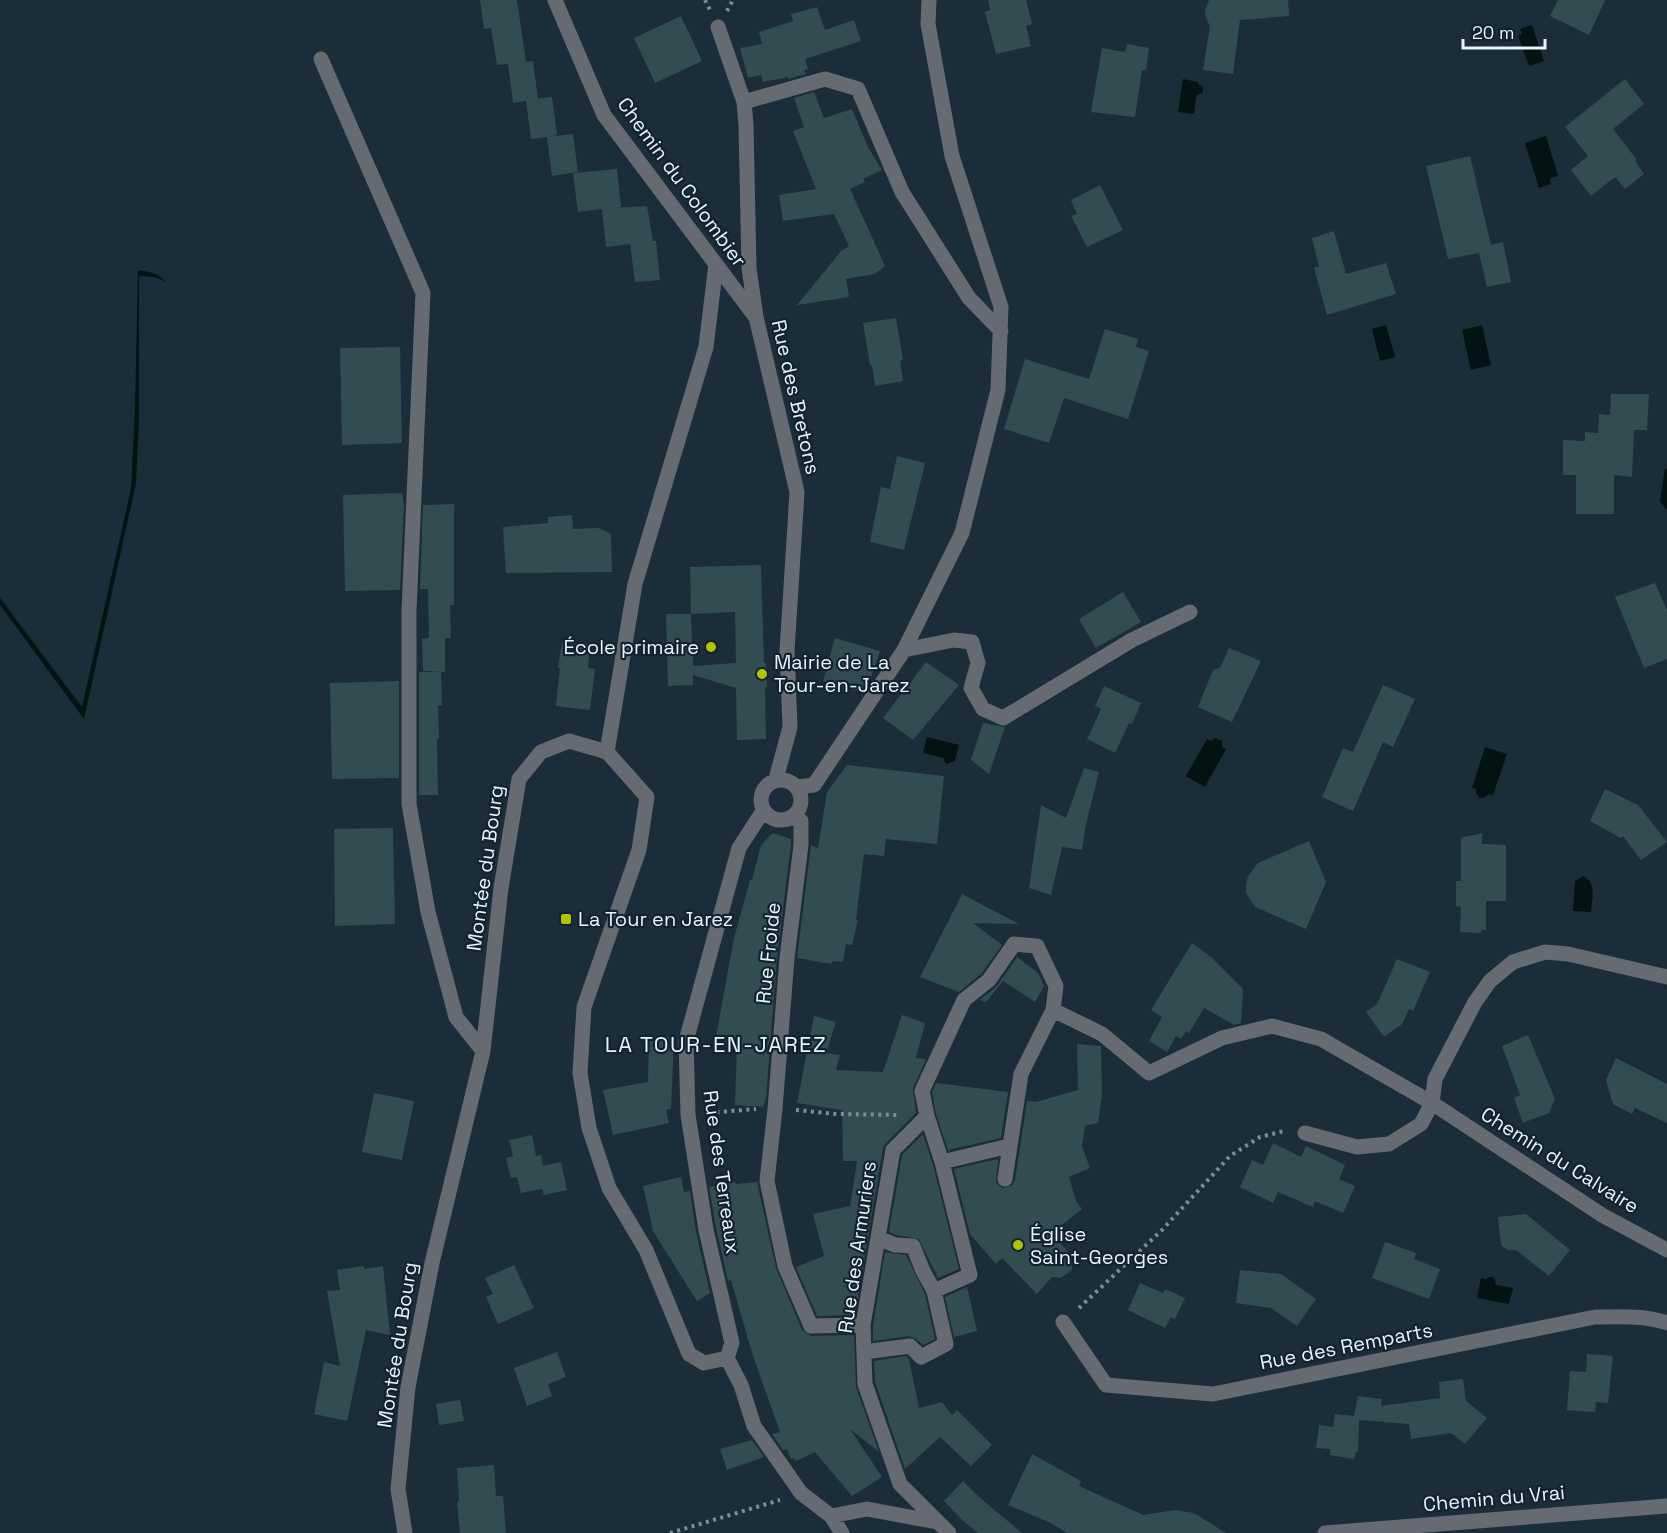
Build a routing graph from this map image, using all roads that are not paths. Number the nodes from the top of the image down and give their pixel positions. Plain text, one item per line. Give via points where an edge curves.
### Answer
1 (555, 0) edge
2 (929, 0) edge
3 (718, 27) dead end
4 (321, 59) dead end
5 (744, 102) junction
6 (716, 264) junction
7 (756, 317) junction
8 (1000, 331) junction
9 (1190, 612) dead end
10 (904, 650) junction
11 (607, 752) junction
12 (776, 779) junction
13 (798, 787) junction
14 (763, 811) junction
15 (793, 818) junction
16 (1667, 977) edge
17 (1053, 1010) junction
18 (483, 1051) junction
19 (1432, 1104) junction
20 (927, 1116) junction
21 (1305, 1133) road end
22 (1009, 1146) junction
23 (942, 1162) junction
24 (1005, 1179) dead end
25 (878, 1238) junction
26 (1667, 1250) edge
27 (934, 1291) junction
28 (1063, 1322) road end
29 (1667, 1323) edge
30 (863, 1325) junction
31 (864, 1352) junction
32 (727, 1358) junction
33 (1667, 1506) edge
34 (831, 1516) junction
35 (943, 1528) edge
36 (405, 1533) edge
37 (842, 1533) edge
38 (1325, 1533) edge

1 - 6 street, Chemin du Colombier via 604,115
2 - 8 street via 928,24 952,156 1002,307
3 - 5 street, Rue des Bretons
4 - 18 street via 423,293 409,610 409,804 428,912 456,1017
5 - 7 street, Rue des Bretons via 749,268
5 - 8 street via 825,79 858,89 902,192 969,298
6 - 7 street, Chemin du Colombier
6 - 11 street via 706,347 635,584
7 - 12 street, Rue des Bretons via 797,492 787,651 790,727
8 - 10 street via 998,390 962,533
9 - 10 street via 1132,640 1003,718 983,709 971,688 978,663 972,642 954,640
10 - 13 street via 814,785
11 - 18 street, Montée du Bourg via 569,741 541,752 519,779 501,888
11 - 32 street via 647,797 639,850 584,1007 580,1073 589,1128 609,1188 646,1250 689,1354 704,1363
12 - 13 street via 788,780
12 - 14 street via 765,786 760,798
13 - 15 street via 802,798
14 - 15 street via 776,821
14 - 32 street, Rue des Terreaux via 739,848 686,1041 688,1115 706,1230 732,1343
15 - 30 street, Rue Froide via 801,821 801,845 767,1181 785,1266 811,1326
16 - 19 street via 1557,953 1545,952 1513,962 1490,981 1476,1002 1435,1079
17 - 19 street, Chemin du Calvaire via 1102,1034 1149,1073 1222,1038 1272,1026 1321,1039
17 - 20 street via 1056,986 1037,946 1014,944 989,980 964,1000 922,1091
17 - 22 street via 1021,1074
18 - 36 street, Montée du Bourg via 432,1263 408,1387 398,1489
19 - 21 street via 1421,1124 1389,1144 1357,1147
19 - 26 street, Chemin du Calvaire via 1602,1215
20 - 23 street
20 - 25 street, Rue des Armuriers via 893,1150
22 - 23 street
22 - 24 street
23 - 27 street via 970,1275
25 - 27 street via 895,1245 913,1246
25 - 30 street, Rue des Armuriers
27 - 31 street via 946,1344 921,1357 910,1347
28 - 29 street, Rue des Remparts via 1107,1385 1213,1394 1595,1317 1629,1316
30 - 31 street, Rue des Armuriers
31 - 35 street, Rue des Armuriers via 865,1384 900,1484
32 - 34 street via 741,1385 754,1426 801,1493
33 - 38 street, Chemin du Vrai
34 - 35 street via 867,1509
34 - 37 street

